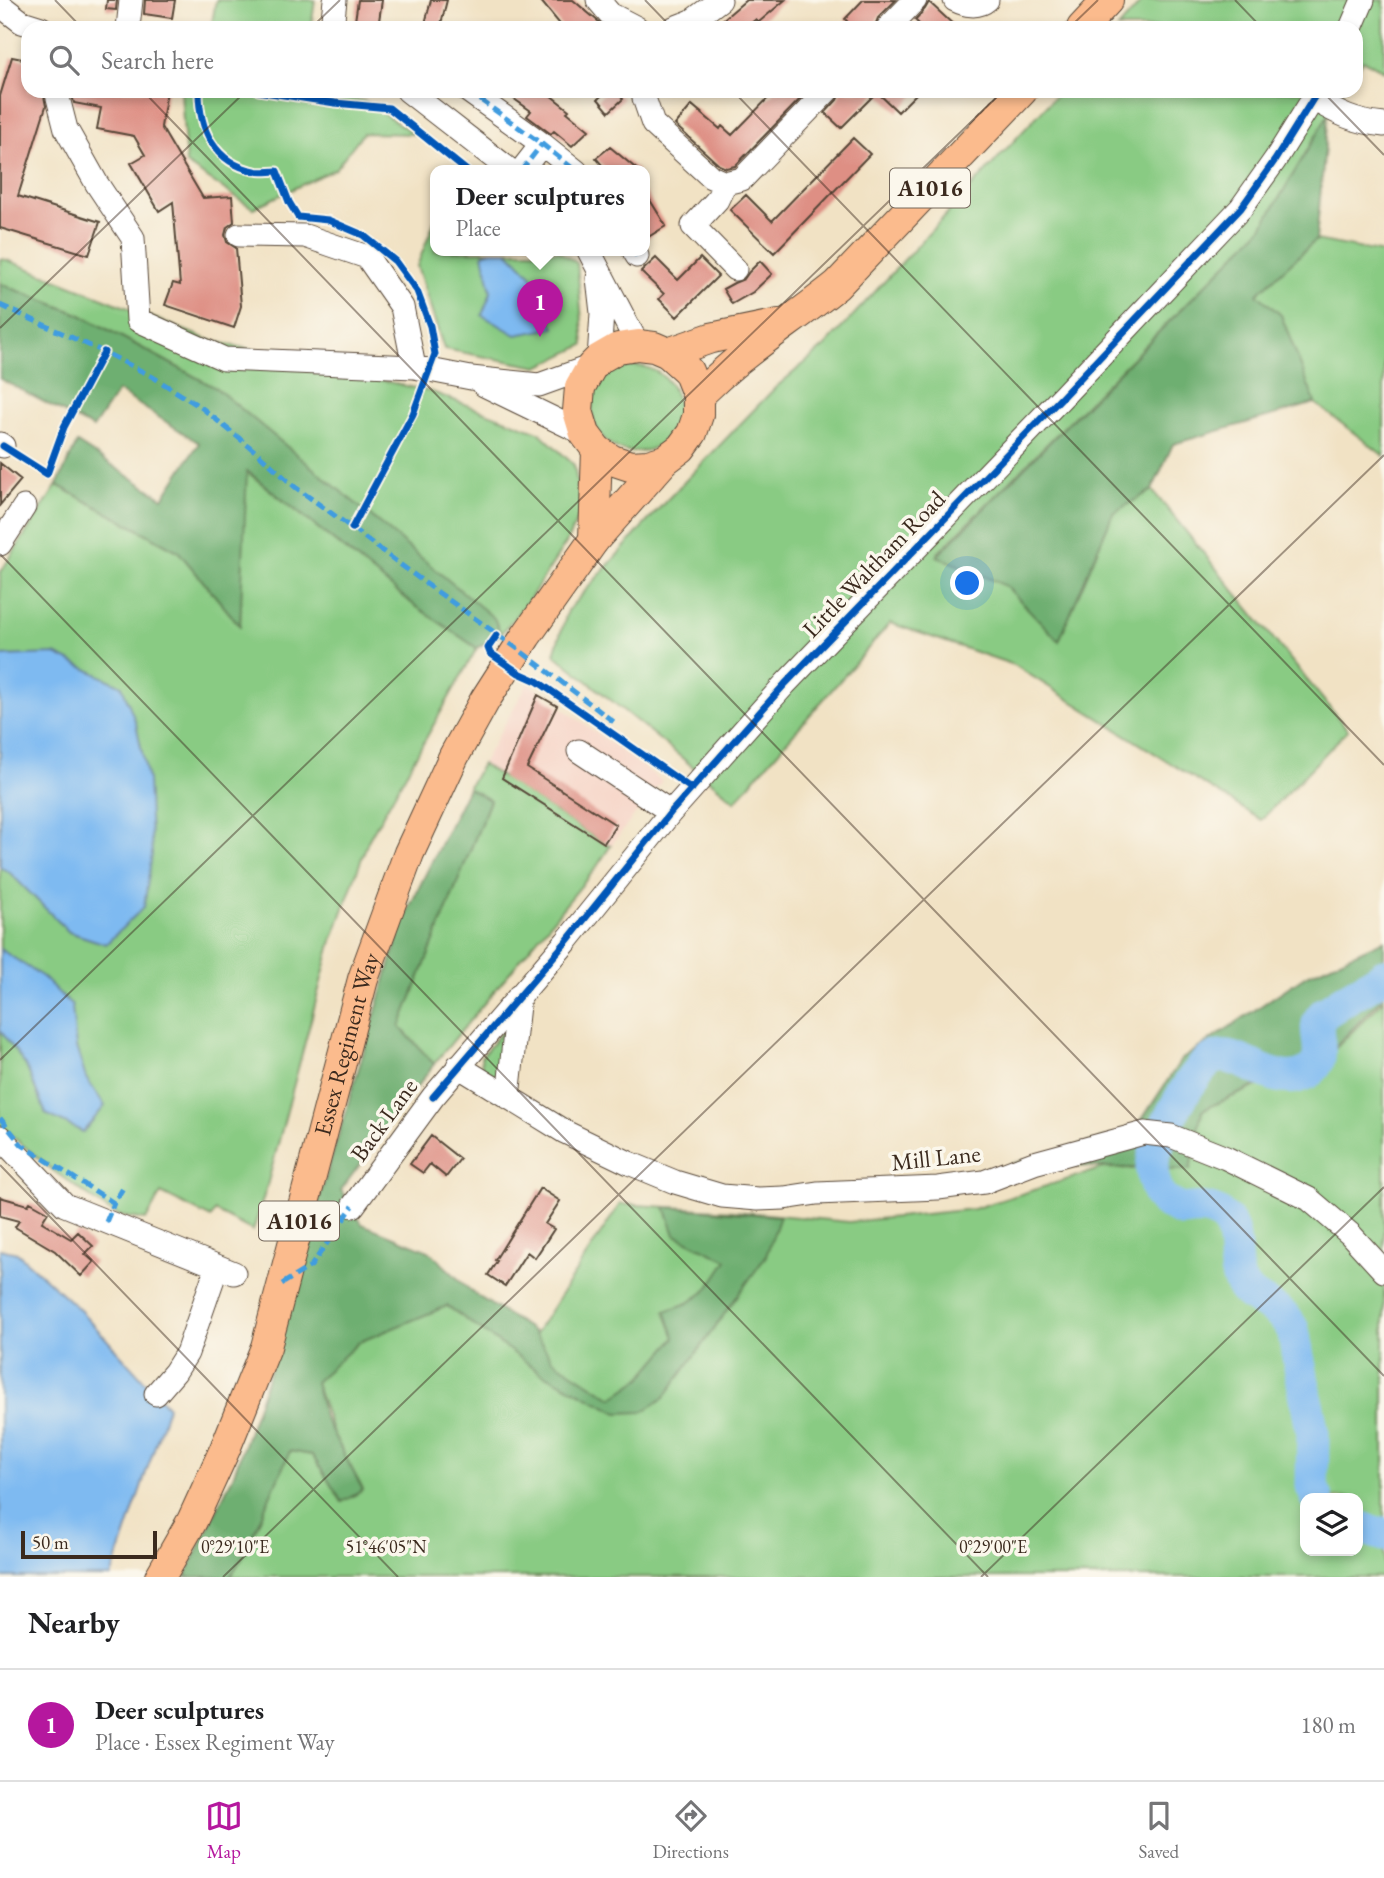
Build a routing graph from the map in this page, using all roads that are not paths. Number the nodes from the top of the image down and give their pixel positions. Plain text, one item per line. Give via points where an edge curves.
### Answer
1 (131, 0) edge
2 (335, 0) edge
3 (598, 0) edge
4 (720, 0) edge
5 (915, 0) edge
6 (955, 0) edge
7 (987, 0) edge
8 (1108, 0) edge
9 (1363, 0) edge
10 (0, 5) edge
11 (21, 21) edge
12 (129, 21) edge
13 (333, 21) edge
14 (623, 21) edge
15 (692, 21) edge
16 (895, 21) edge
17 (1088, 21) edge
18 (1354, 21) edge
19 (58, 98) edge
20 (417, 98) edge
21 (478, 98) edge
22 (644, 98) edge
23 (820, 98) edge
24 (1015, 98) edge
25 (1313, 98) edge
26 (1320, 98) edge
27 (1384, 125) edge
28 (542, 144) junction
29 (503, 165) edge
30 (526, 165) edge
31 (568, 165) edge
32 (725, 183) junction
33 (239, 235) dead end
34 (593, 260) edge
35 (735, 269) dead end
36 (786, 323) junction
37 (638, 345) junction
38 (668, 353) junction
39 (595, 363) junction
40 (414, 367) junction
41 (471, 378) junction
42 (698, 396) junction
43 (591, 442) junction
44 (665, 460) junction
45 (24, 507) dead end
46 (594, 540) junction
47 (0, 544) edge
48 (579, 751) dead end
49 (671, 812) junction
50 (519, 996) junction
51 (458, 1066) junction
52 (509, 1097) junction
53 (0, 1137) edge
54 (353, 1206) dead end
55 (1384, 1271) edge
56 (156, 1394) dead end
57 (160, 1577) edge

1 - 12 street
2 - 13 street
3 - 14 street
4 - 15 street
5 - 16 street
6 - 7 street via 972,6
8 - 17 main road
9 - 18 street
10 - 11 street
19 - 40 street via 66,129 133,238 138,320 224,359
20 - 29 street
21 - 28 street
22 - 32 street via 653,124 711,177
23 - 32 street via 742,178
24 - 36 main road, A1016 via 837,285
25 - 49 street, Little Waltham Road via 1233,216 785,684
26 - 27 street via 1351,119
28 - 30 street
28 - 31 street
32 - 35 street via 717,200 693,226
33 - 40 street via 305,236 367,257 402,307
34 - 37 street
34 - 39 street via 602,313
36 - 38 main road, A1016 via 711,338
36 - 42 main road, A1016
37 - 38 main road
37 - 39 main road via 618,348
38 - 42 main road via 688,371
39 - 41 street via 539,385
39 - 43 main road via 580,387 578,411
40 - 41 street
41 - 43 street
42 - 44 main road, Essex Regiment Way / A1016 via 692,433
43 - 44 main road via 612,460 630,466
43 - 46 main road
44 - 46 main road, Essex Regiment Way / A1016
45 - 47 street
46 - 57 main road, Essex Regiment Way / A1016 via 485,700 410,853 363,979 266,1347 192,1521
48 - 49 street
49 - 50 street, Little Waltham Road
50 - 51 street, Little Waltham Road
50 - 52 street
51 - 52 street, Mill Lane
51 - 54 street, Back Lane
52 - 55 street, Mill Lane via 628,1163 722,1196 758,1199 984,1182 1034,1163 1144,1133 1171,1136 1226,1157 1309,1199
53 - 56 street via 65,1205 225,1270 187,1353

